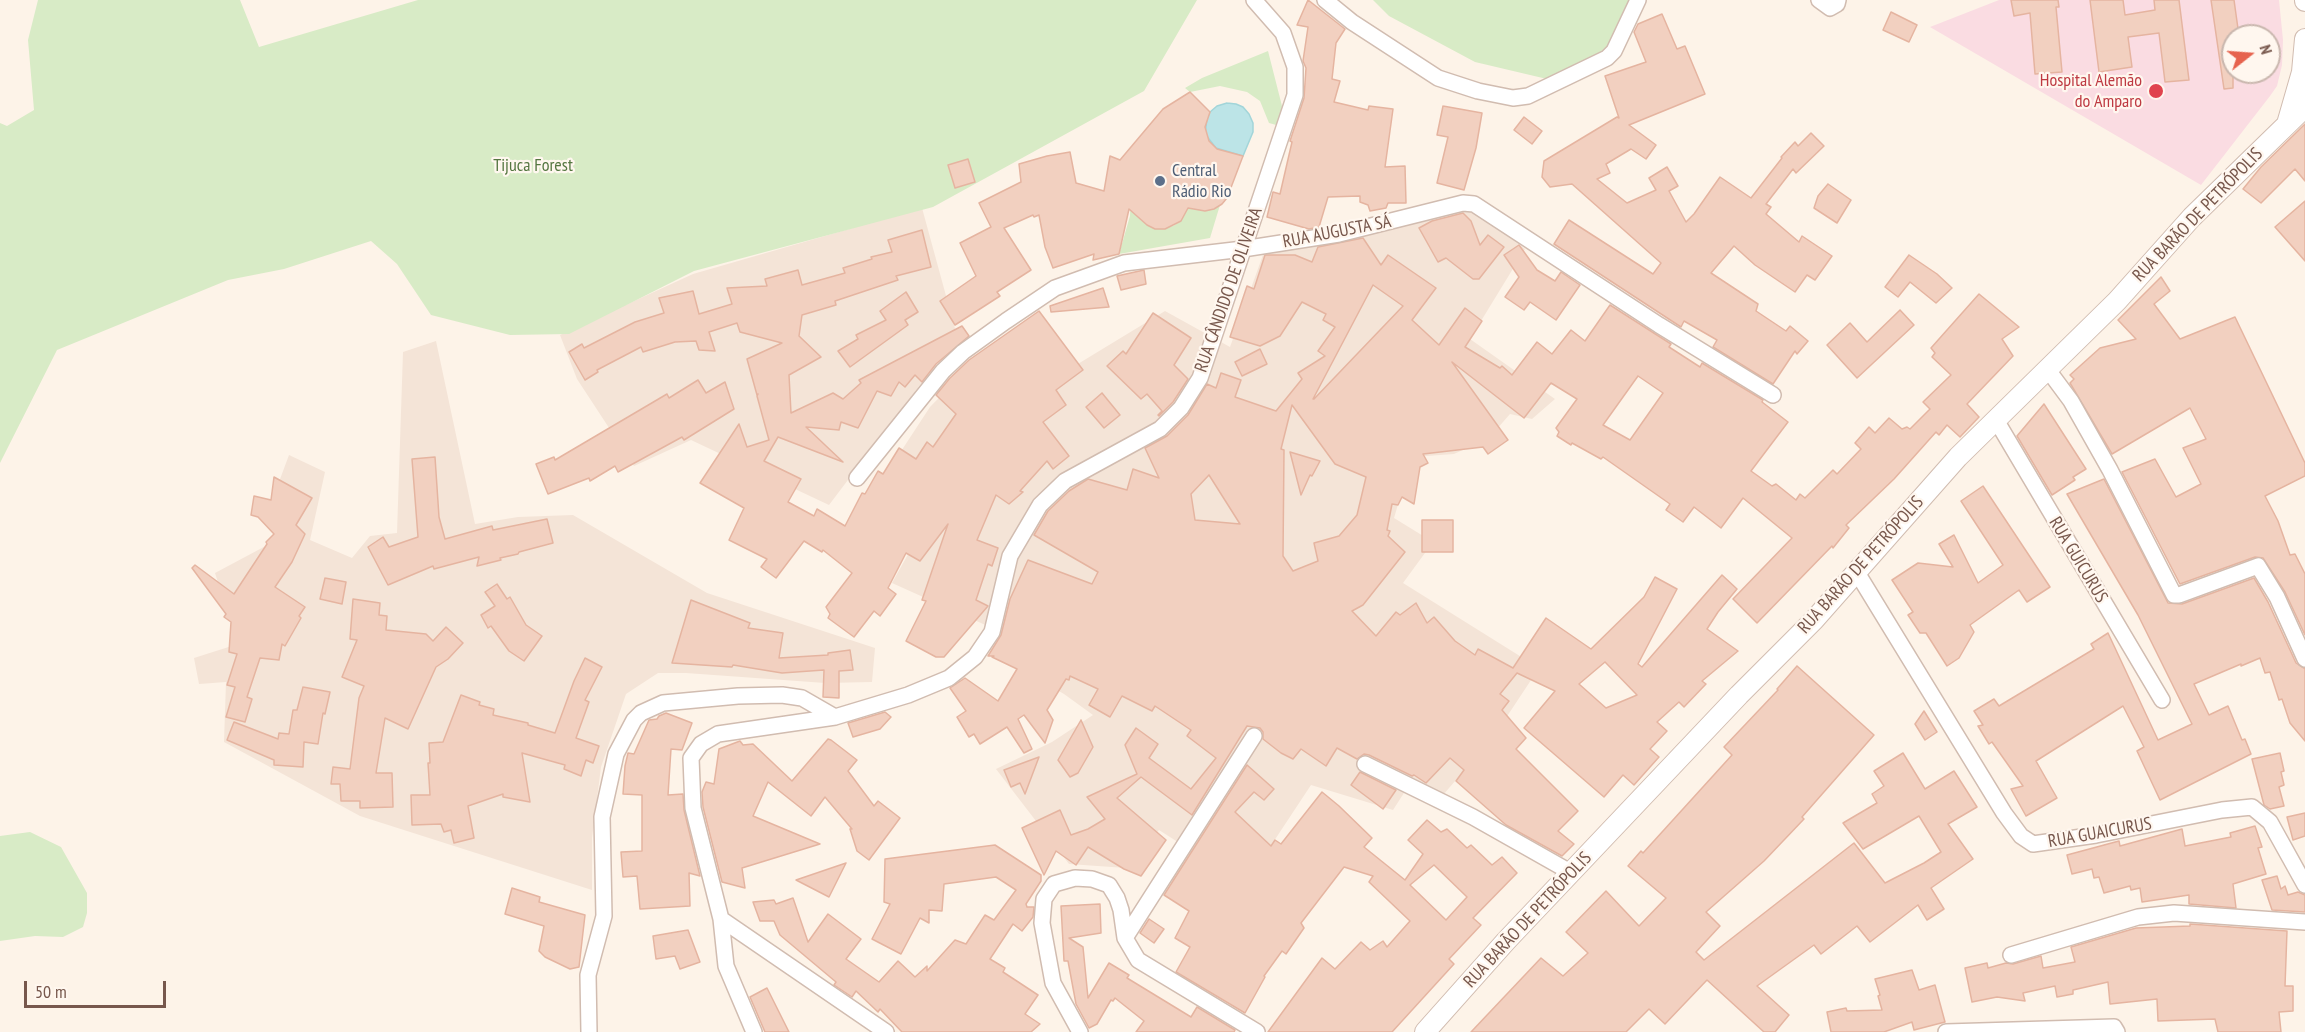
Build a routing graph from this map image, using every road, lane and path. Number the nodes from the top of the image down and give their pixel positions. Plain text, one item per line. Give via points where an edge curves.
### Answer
1 (1254, 0) edge
2 (1324, 0) edge
3 (1638, 0) edge
4 (1819, 0) edge
5 (1838, 0) edge
6 (2305, 39) edge
7 (2305, 107) edge
8 (2287, 124) junction
9 (1243, 249) junction
10 (2048, 370) junction
11 (1773, 395) dead end
12 (1996, 420) junction
13 (857, 478) dead end
14 (1856, 571) junction
15 (2305, 659) edge
16 (2162, 700) dead end
17 (835, 717) junction
18 (1254, 736) dead end
19 (1365, 764) dead end
20 (1572, 873) junction
21 (2305, 885) edge
22 (721, 919) junction
23 (2305, 922) edge
24 (1125, 938) junction
25 (2011, 955) dead end
26 (589, 1032) edge
27 (754, 1032) edge
28 (886, 1032) edge
29 (1080, 1032) edge
30 (1257, 1032) edge
31 (1425, 1032) edge
32 (1946, 1032) edge
33 (2117, 1032) edge

1 - 9 street, RUA CÂNDIDO DE OLIVEIRA via 1283,33 1295,68 1295,95
2 - 3 street via 1438,78 1513,98 1528,96 1607,58
4 - 5 street via 1830,8
6 - 8 street via 2302,72
7 - 8 street, RUA BARÃO DE PETRÓPOLIS
8 - 10 street, RUA BARÃO DE PETRÓPOLIS via 2192,217
9 - 11 street, RUA AUGUSTA SÁ via 1339,234 1474,204
9 - 13 street, RUA AUGUSTA SÁ via 1124,263 1056,288 957,358
9 - 17 street, RUA CÂNDIDO DE OLIVEIRA via 1200,378 1181,408 1160,429 1065,480 1040,505 1010,556 992,632 975,657 949,678
10 - 12 street, RUA BARÃO DE PETRÓPOLIS
10 - 15 street via 2105,460 2174,595 2258,566
12 - 14 street, RUA BARÃO DE PETRÓPOLIS
12 - 16 street, RUA GUICURUS
14 - 20 street, RUA BARÃO DE PETRÓPOLIS
14 - 21 street, RUA GUAICURUS via 2021,836 2033,844 2253,807 2270,822
17 - 22 street, RUA CÂNDIDO DE OLIVEIRA via 718,735 700,744 691,758 693,808
17 - 26 street via 802,698 782,695 663,704 634,720 615,754 602,817 604,916 588,975
18 - 24 street
19 - 20 street via 1473,817
20 - 31 street, RUA BARÃO DE PETRÓPOLIS
22 - 27 street, RUA CÂNDIDO DE OLIVEIRA via 726,966
22 - 28 street
23 - 25 street via 2174,913 2138,917
24 - 29 street via 1119,904 1109,885 1075,878 1054,884 1044,899 1042,923 1053,983
24 - 30 street via 1138,960
32 - 33 street via 2114,1028

